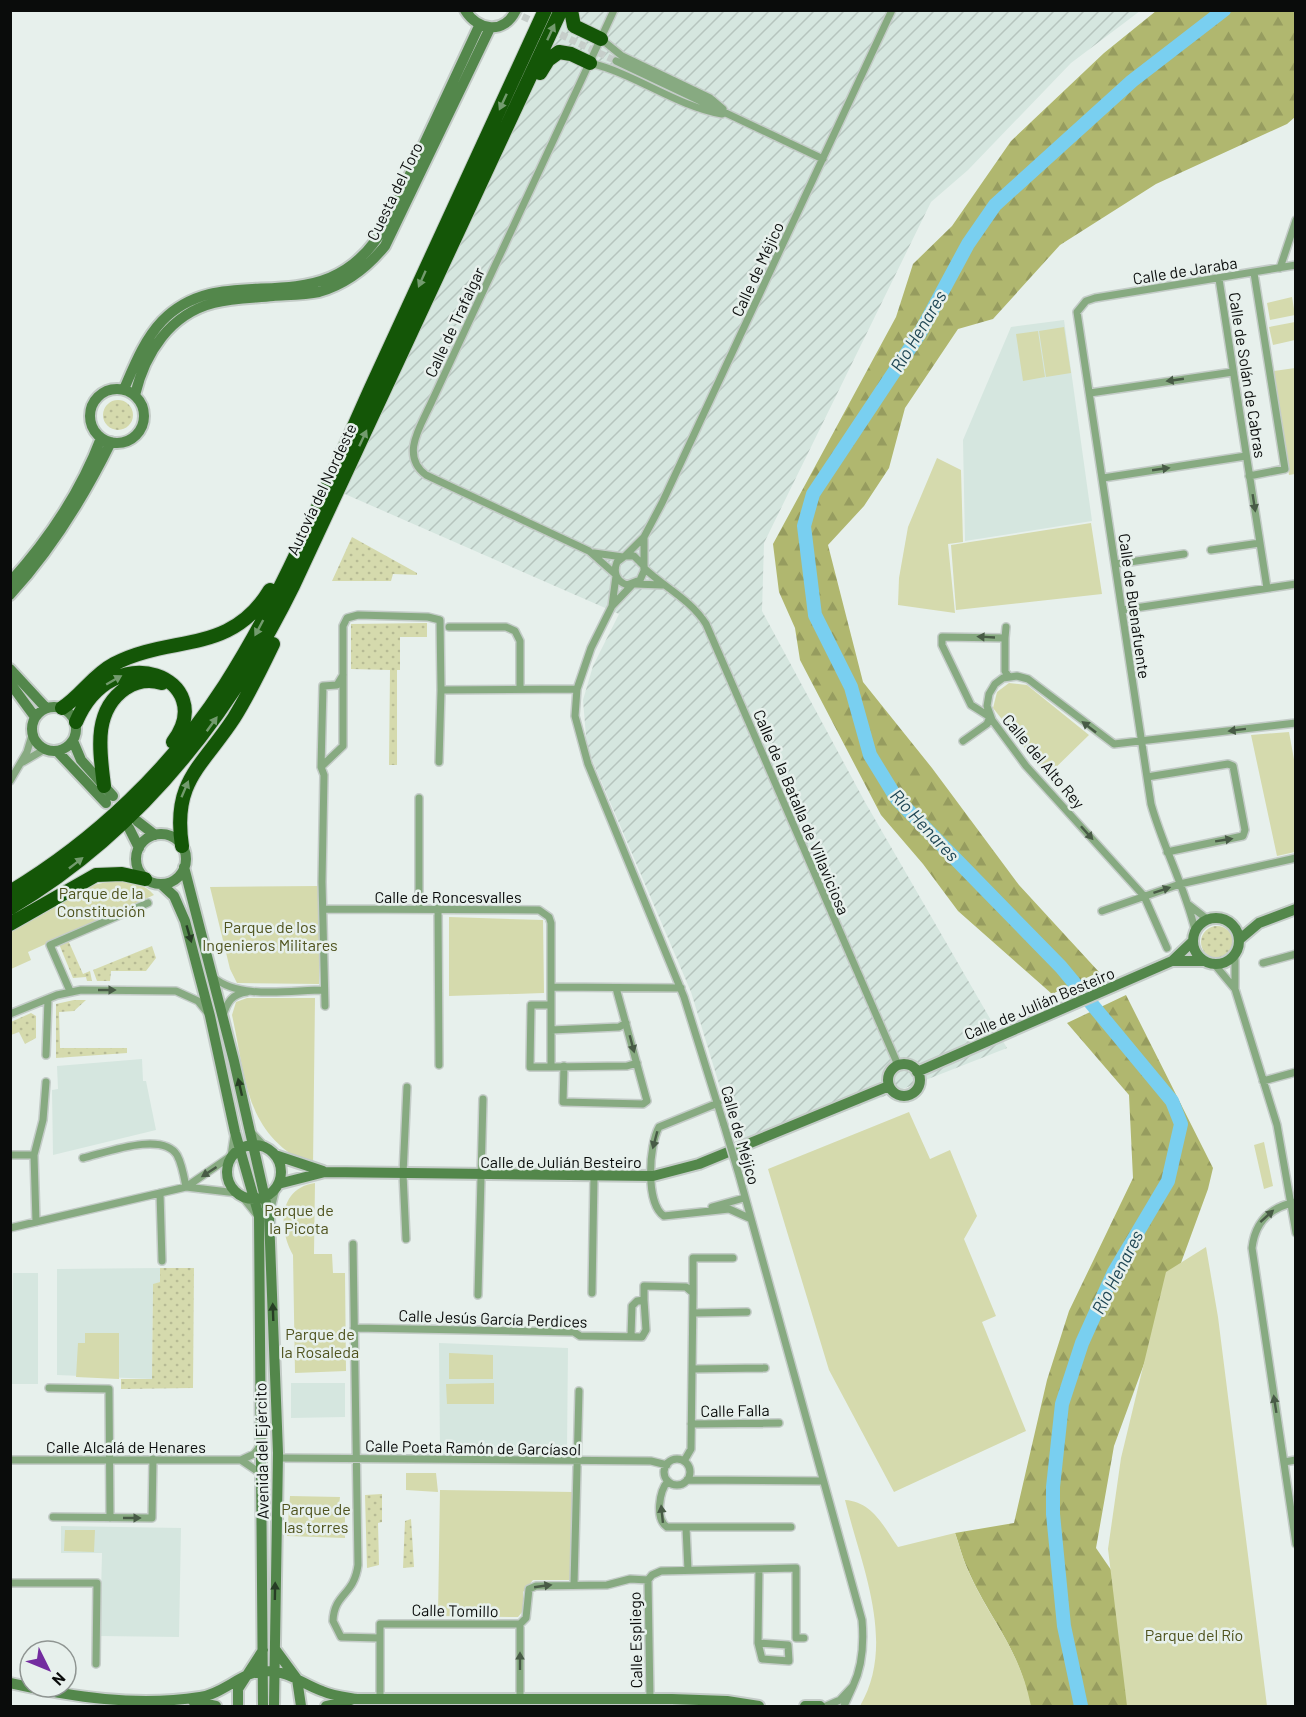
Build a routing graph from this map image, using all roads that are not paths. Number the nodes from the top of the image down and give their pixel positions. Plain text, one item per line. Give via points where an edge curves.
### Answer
1 (465, 10) edge
2 (516, 10) edge
3 (545, 10) edge
4 (561, 10) edge
5 (571, 10) edge
6 (614, 10) edge
7 (892, 10) edge
8 (485, 27) junction
9 (601, 39) junction
10 (616, 61) tunnel mouth
11 (590, 63) junction
12 (730, 115) junction
13 (823, 159) junction
14 (1296, 220) edge
15 (1296, 265) edge
16 (1280, 268) junction
17 (1254, 273) junction
18 (1219, 279) junction
19 (1081, 306) joint
20 (397, 349) junction
21 (1233, 372) junction
22 (124, 389) junction
23 (1090, 393) junction
24 (135, 395) junction
25 (106, 440) junction
26 (1246, 456) junction
27 (1249, 476) junction
28 (1103, 478) junction
29 (338, 491) junction
30 (644, 537) junction
31 (1260, 543) junction
32 (1211, 550) dead end
33 (594, 553) junction
34 (1184, 554) dead end
35 (624, 556) junction
36 (1116, 564) junction
37 (644, 567) junction
38 (616, 575) junction
39 (10, 582) edge
40 (633, 584) junction
41 (1296, 584) edge
42 (662, 585) junction
43 (1267, 588) junction
44 (10, 595) edge
45 (612, 606) junction
46 (1122, 610) junction
47 (449, 627) dead end
48 (1006, 627) dead end
49 (1005, 638) junction
50 (10, 669) edge
51 (344, 673) junction
52 (1008, 676) junction
53 (10, 683) edge
54 (520, 689) junction
55 (577, 689) junction
56 (441, 690) junction
57 (177, 692) junction
58 (46, 708) junction
59 (62, 708) junction
60 (35, 717) junction
61 (990, 717) junction
62 (76, 722) junction
63 (1296, 723) edge
64 (32, 735) junction
65 (74, 741) junction
66 (963, 741) dead end
67 (1142, 741) junction
68 (45, 749) junction
69 (57, 752) junction
70 (439, 762) dead end
71 (19, 765) junction
72 (321, 767) junction
73 (1147, 777) junction
74 (10, 781) edge
75 (108, 795) junction
76 (419, 798) dead end
77 (156, 835) junction
78 (182, 846) junction
79 (139, 848) junction
80 (1167, 852) junction
81 (1296, 858) edge
82 (184, 867) junction
83 (145, 879) junction
84 (161, 884) junction
85 (1180, 884) junction
86 (10, 886) edge
87 (10, 892) edge
88 (1144, 896) junction
89 (148, 903) dead end
90 (1189, 905) junction
91 (10, 908) edge
92 (419, 908) junction
93 (438, 908) junction
94 (324, 909) junction
95 (1296, 909) edge
96 (1102, 911) dead end
97 (1208, 920) junction
98 (1231, 923) junction
99 (1259, 923) junction
100 (10, 924) edge
101 (1194, 936) junction
102 (1240, 939) junction
103 (1167, 948) dead end
104 (1296, 954) edge
105 (1235, 956) junction
106 (1172, 961) junction
107 (1203, 961) junction
108 (1263, 963) dead end
109 (1215, 965) junction
110 (213, 976) junction
111 (550, 987) junction
112 (616, 988) junction
113 (681, 988) junction
114 (1235, 989) junction
115 (324, 990) junction
116 (70, 991) junction
117 (253, 991) junction
118 (48, 999) junction
119 (550, 1005) junction
120 (325, 1006) dead end
121 (10, 1014) edge
122 (210, 1016) junction
123 (222, 1018) junction
124 (626, 1023) junction
125 (550, 1030) junction
126 (46, 1055) dead end
127 (637, 1063) junction
128 (439, 1065) dead end
129 (898, 1065) junction
130 (564, 1066) junction
131 (551, 1067) junction
132 (918, 1072) junction
133 (1296, 1072) edge
134 (1263, 1081) junction
135 (46, 1082) dead end
136 (889, 1086) junction
137 (407, 1087) dead end
138 (483, 1099) dead end
139 (718, 1103) junction
140 (250, 1131) junction
141 (235, 1132) junction
142 (253, 1144) junction
143 (265, 1147) junction
144 (240, 1148) junction
145 (10, 1155) edge
146 (34, 1155) junction
147 (275, 1155) junction
148 (231, 1156) junction
149 (83, 1158) dead end
150 (325, 1172) junction
151 (403, 1174) junction
152 (481, 1175) junction
153 (652, 1176) junction
154 (594, 1177) junction
155 (186, 1186) junction
156 (277, 1186) junction
157 (160, 1194) junction
158 (239, 1194) junction
159 (265, 1196) junction
160 (744, 1198) junction
161 (253, 1199) junction
162 (1293, 1203) edge
163 (264, 1216) junction
164 (681, 1216) junction
165 (749, 1218) junction
166 (36, 1222) junction
167 (10, 1228) edge
168 (1296, 1233) edge
169 (406, 1239) dead end
170 (353, 1244) dead end
171 (733, 1258) dead end
172 (162, 1261) dead end
173 (592, 1293) dead end
174 (693, 1293) junction
175 (478, 1295) dead end
176 (644, 1300) junction
177 (747, 1312) dead end
178 (693, 1313) junction
179 (354, 1328) junction
180 (631, 1336) junction
181 (765, 1368) dead end
182 (692, 1369) junction
183 (49, 1388) dead end
184 (579, 1391) dead end
185 (779, 1423) dead end
186 (692, 1424) junction
187 (262, 1442) junction
188 (278, 1458) junction
189 (109, 1459) junction
190 (153, 1459) junction
191 (356, 1459) junction
192 (10, 1460) edge
193 (241, 1460) junction
194 (1296, 1460) edge
195 (684, 1461) junction
196 (576, 1462) junction
197 (1284, 1462) junction
198 (667, 1465) junction
199 (262, 1475) junction
200 (687, 1480) junction
201 (668, 1481) junction
202 (823, 1481) junction
203 (53, 1517) dead end
204 (110, 1518) junction
205 (791, 1527) dead end
206 (686, 1528) junction
207 (1296, 1544) edge
208 (759, 1569) junction
209 (688, 1570) junction
210 (648, 1580) junction
211 (10, 1583) edge
212 (574, 1584) junction
213 (520, 1624) junction
214 (379, 1638) junction
215 (804, 1638) dead end
216 (758, 1643) junction
217 (269, 1649) junction
218 (96, 1664) dead end
219 (269, 1671) junction
220 (245, 1677) junction
221 (297, 1679) junction
222 (10, 1683) edge
223 (853, 1686) junction
224 (187, 1699) junction
225 (520, 1699) junction
226 (650, 1699) junction
227 (357, 1700) junction
228 (380, 1700) junction
229 (86, 1703) edge
230 (173, 1703) edge
231 (535, 1703) edge
232 (135, 1704) edge
233 (216, 1707) edge
234 (238, 1707) edge
235 (263, 1707) edge
236 (274, 1707) edge
237 (301, 1707) edge
238 (326, 1707) edge
239 (759, 1707) edge
240 (805, 1707) edge
241 (820, 1707) edge
242 (826, 1707) edge
243 (844, 1707) edge

1 - 8 street
2 - 8 street via 507,23
3 -> 20 highway, Autovía del Nordeste
20 -> 4 highway, Autovía del Nordeste
5 - 9 highway via 574,26
6 - 9 street, Calle de Trafalgar
7 - 13 street, Calle de Méjico
8 - 22 street via 378,241 366,256 351,268 315,284 213,294 186,304 162,320 147,340
8 - 24 street, Cuesta del Toro via 390,238 372,262 356,276 317,292 215,303 190,312 155,345 138,379
9 - 11 street, Calle de Trafalgar
9 - 12 street via 622,56 711,98
10 - 12 street
11 - 12 street via 615,69 704,111
11 - 20 highway via 559,52 543,67 436,296
11 - 33 street, Calle de Trafalgar via 412,450 417,467 426,475
12 - 13 street
13 - 30 street, Calle de Méjico
14 - 16 street
15 - 16 street, Calle de Jaraba
16 - 17 street, Calle de Jaraba
17 - 18 street, Calle de Jaraba
17 - 27 street, Calle de Solán de Cabras via 1286,469
18 - 19 street, Calle de Jaraba via 1095,298
18 - 21 street, Calle de Solán de Cabras
19 - 23 street, Calle de Buenafuente via 1076,320
29 -> 20 highway, Autovía del Nordeste
20 - 59 highway via 367,385 276,577 255,611 216,637 113,664
20 -> 87 highway, Autovía del Nordeste via 260,626 210,707 129,800 85,839
21 -> 23 street
21 - 26 street, Calle de Solán de Cabras
22 - 24 street
22 - 25 street via 111,388 99,394 92,404 91,423
23 - 28 street, Calle de Buenafuente
24 - 25 street via 143,410 141,427 129,440
25 - 39 street via 45,539
25 - 44 street via 83,498
26 - 27 street, Calle de Solán de Cabras
28 -> 26 street
27 -> 31 street, Calle de Solán de Cabras
28 - 36 street, Calle de Buenafuente
78 -> 29 highway via 178,816 186,786 234,717 262,666 316,550
91 -> 29 highway, Autovía del Nordeste via 48,884 115,831 206,734 271,632
30 - 35 street, Calle de Méjico
30 - 37 street, Calle de Méjico
31 - 32 street
31 - 43 street, Calle de Solán de Cabras
33 - 35 street, Calle de Trafalgar
33 - 38 street, Calle de Trafalgar
34 - 36 street
35 - 37 street via 639,558
35 - 38 street via 615,566
36 - 46 street, Calle de Buenafuente
37 - 40 street via 643,576
37 - 42 street, Calle de la Batalla de Villaviciosa
38 - 40 street via 622,583
38 - 45 street, Calle de Méjico
40 - 42 street
40 - 45 street, Calle de Méjico
41 - 43 street
42 - 129 street, Calle de la Batalla de Villaviciosa via 686,600 706,624
43 - 46 street
45 - 55 street, Calle de Méjico via 591,648
46 - 67 street, Calle de Buenafuente
47 - 54 street via 506,627 515,632 520,641
48 - 49 street
49 - 52 street
49 -> 61 street via 945,635 941,641 971,705
50 - 58 street
51 - 56 street via 343,626 347,618 436,618 442,625
51 - 72 street via 343,746
51 - 72 street via 337,685 322,686
52 - 61 street, Calle del Alto Rey via 997,682 989,694
67 -> 52 street via 1111,743 1028,679
53 - 60 street
54 - 55 street
54 - 56 street
55 - 113 street, Calle de Méjico via 575,716 588,764
56 - 70 street
62 -> 57 highway via 93,695 129,673 147,671 159,675
57 - 75 highway via 160,682 146,680 127,687 110,704 100,734
57 - 86 highway via 184,719 163,756 82,834
58 - 59 street
58 - 60 street
59 - 62 street
60 - 64 street
61 - 66 street via 987,724
61 -> 88 street, Calle del Alto Rey via 1026,766
62 - 65 street
63 -> 67 street
64 - 68 street
64 - 71 street
65 - 69 street
65 - 75 street via 81,760
67 - 73 street, Calle de Buenafuente
68 - 69 street
68 - 71 street
69 - 75 street
71 - 74 street
72 - 94 street
73 - 80 street, Calle de Buenafuente
80 -> 73 street via 1243,836 1233,766
76 - 92 street
77 - 78 street via 173,838
77 - 79 street
77 - 79 street via 133,825
78 - 82 street
79 - 83 street via 137,868
80 - 85 street, Calle de Buenafuente
81 - 85 street
82 - 84 street via 174,880
82 - 110 street, Avenida del Ejército
83 - 84 street
83 - 100 highway via 122,874 96,875
84 -> 122 street, Avenida del Ejército via 174,896 181,911
88 -> 85 street
85 - 90 street, Calle de Buenafuente
88 - 96 street
88 - 103 street, Calle del Alto Rey
89 - 116 street via 50,945
90 - 97 street, Calle de Buenafuente
90 - 101 street, Calle de Buenafuente
92 - 93 street, Calle de Roncesvalles
92 - 94 street, Calle de Roncesvalles
93 - 111 street, Calle de Roncesvalles via 544,913 551,923
93 - 128 street
94 - 115 street
95 - 99 street
97 - 98 street via 1217,918
97 - 101 street
98 - 99 street
98 - 102 street
99 - 102 street
101 - 106 street, Calle de Julián Besteiro
101 - 107 street via 1195,952
102 - 105 street
104 - 108 street
105 - 109 street
105 - 114 street
106 - 107 street, Calle de Julián Besteiro
106 - 132 street, Calle de Julián Besteiro
107 - 109 street
109 - 114 street
110 - 117 street via 222,984
110 - 123 street, Avenida del Ejército
111 - 112 street
111 - 119 street
112 - 113 street
112 - 124 street
113 - 139 street, Calle de Méjico
114 - 134 street
115 - 117 street
115 - 120 street
116 - 118 street
116 -> 122 street via 176,991 198,1001
117 - 123 street via 227,1002
118 - 121 street
118 - 126 street
119 - 125 street
119 - 131 street via 531,1005 530,1067
122 - 141 street, Avenida del Ejército
140 -> 123 street, Avenida del Ejército
124 - 125 street via 619,1027
124 -> 127 street
125 - 131 street
127 - 130 street
127 - 130 street via 647,1101 643,1104 563,1102
129 - 132 street via 909,1065
129 - 136 street via 888,1076
130 - 131 street
132 - 136 street via 920,1081 910,1095 900,1096
133 - 134 street
134 - 162 street via 1277,1125
135 - 146 street via 43,1120
136 - 153 street, Calle de Julián Besteiro via 699,1164
137 - 151 street
138 - 152 street
139 -> 153 street via 659,1127 652,1146
139 - 160 street, Calle de Méjico, bridge
140 - 142 street, Avenida del Ejército
140 - 143 street
141 - 144 street, Avenida del Ejército
141 - 148 street
142 - 143 street
142 - 144 street
142 - 159 street, Avenida del Ejército
143 - 147 street
144 - 148 street
144 - 161 street, Avenida del Ejército
145 - 146 street
146 - 166 street
147 - 150 street, Calle de Julián Besteiro
147 - 156 street via 281,1175
148 -> 155 street
148 - 158 street via 227,1177
149 - 155 street via 153,1143 165,1146 176,1153
150 - 151 street, Calle de Julián Besteiro
150 - 156 street, Calle de Julián Besteiro
151 - 152 street, Calle de Julián Besteiro
151 - 169 street
152 - 154 street, Calle de Julián Besteiro
152 - 175 street
153 - 154 street, Calle de Julián Besteiro
153 - 164 street via 651,1189 659,1212 664,1216
154 - 173 street
155 - 157 street
155 - 158 street
156 - 159 street
156 - 163 street
157 - 166 street
157 - 172 street
158 - 161 street
158 - 163 street
159 - 161 street
159 - 163 street, Avenida del Ejército
160 - 164 street
160 - 165 street, Calle de Méjico
161 - 163 street, Avenida del Ejército
162 - 168 street
197 -> 162 street via 1252,1248 1260,1221 1274,1209
163 - 187 street, Avenida del Ejército
188 -> 163 street, Avenida del Ejército
164 - 165 street via 729,1209
165 - 202 street, Calle de Méjico
166 - 167 street
170 - 179 street
171 - 174 street via 693,1258
174 - 176 street via 686,1287 644,1287
174 - 178 street
176 - 180 street via 632,1306
176 - 180 street via 645,1335
177 - 178 street
178 - 182 street
179 - 180 street, Calle Jesús García Perdices
179 - 191 street
181 - 182 street
182 - 186 street
183 - 189 street via 109,1389
184 - 196 street
185 - 186 street, Calle Falla
186 - 195 street via 690,1453
187 - 193 street via 254,1454
187 - 199 street, Avenida del Ejército
188 - 191 street, Calle Poeta Ramón de Garcíasol
217 -> 188 street, Avenida del Ejército
189 - 190 street, Calle Alcalá de Henares
189 - 192 street, Calle Alcalá de Henares
189 - 204 street
190 - 193 street, Calle Alcalá de Henares
204 -> 190 street via 152,1518
191 - 196 street, Calle Poeta Ramón de Garcíasol
191 - 214 street via 356,1581 338,1602 333,1621 341,1636
193 - 199 street
194 - 197 street
195 - 198 street
195 - 200 street via 689,1470
196 - 198 street, Calle Poeta Ramón de Garcíasol via 651,1461
196 - 212 street
197 - 207 street
198 - 201 street via 664,1473
199 - 217 street, Avenida del Ejército
200 - 201 street via 678,1485
200 - 202 street
206 -> 201 street via 667,1527 662,1522 661,1495
202 - 223 street, Calle de Méjico via 862,1620 864,1641
203 - 204 street
205 - 206 street
206 - 209 street
208 - 209 street, Calle Tomillo
208 - 215 street, Calle Tomillo via 796,1568 796,1638
208 - 216 street
209 - 210 street, Calle Tomillo via 662,1571
210 - 212 street, Calle Tomillo
210 - 226 street, Calle Espliego
211 - 218 street via 97,1583
213 -> 212 street, Calle Tomillo via 526,1618 529,1589
213 - 214 street, Calle Tomillo via 386,1623 380,1624
225 -> 213 street
214 - 228 street
216 - 216 street via 762,1659 789,1661 788,1645
217 - 219 street, Avenida del Ejército
217 - 220 street
217 - 221 street
219 - 220 street
219 - 221 street
219 - 235 street, Avenida del Ejército
219 - 236 street, Avenida del Ejército
220 - 224 street via 212,1695
220 - 234 street via 238,1689
221 - 227 street via 324,1692
221 - 237 street
222 - 229 street
223 - 242 street via 840,1700
223 - 243 street, Calle de Méjico
224 - 230 street
224 - 233 street
225 - 228 street
225 - 231 street
226 - 231 street
226 - 239 street via 727,1701
227 - 228 street
227 - 238 street
229 - 232 street
230 - 232 street
240 - 241 street

